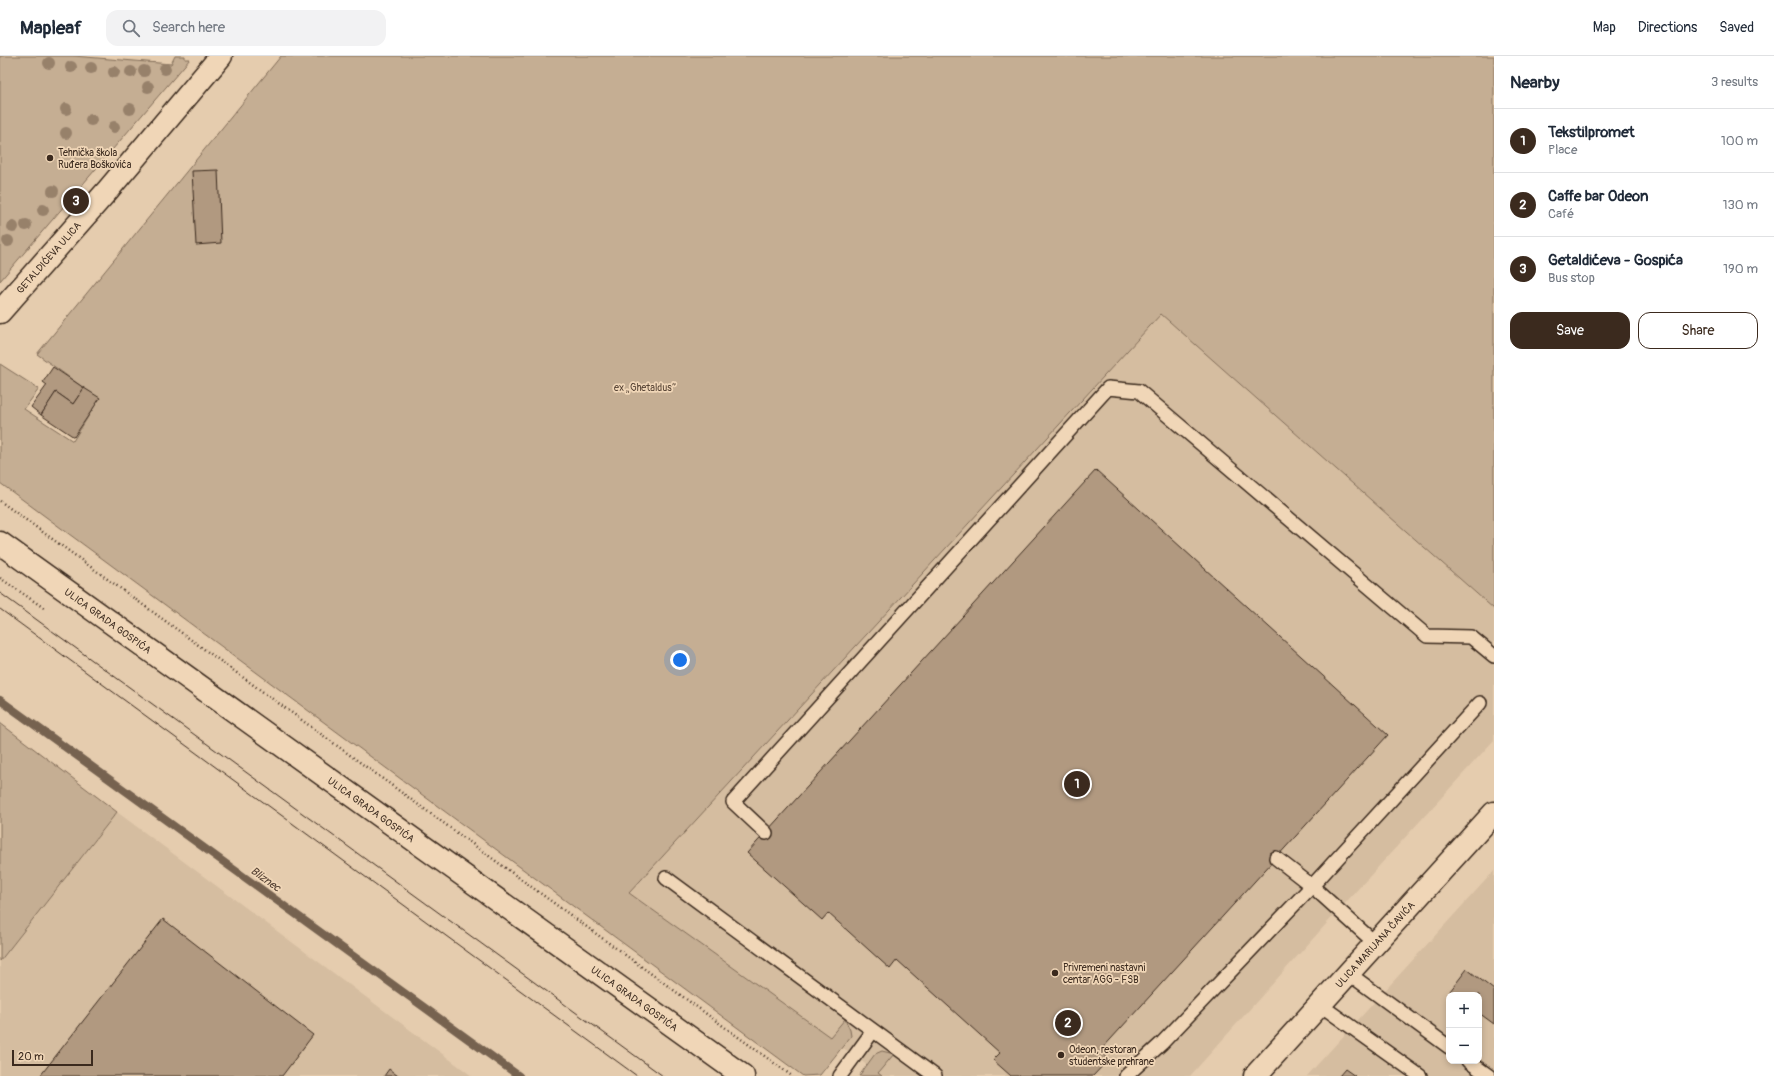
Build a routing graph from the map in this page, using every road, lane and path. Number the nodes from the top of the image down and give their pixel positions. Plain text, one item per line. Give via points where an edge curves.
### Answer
1 (221, 56) edge
2 (0, 312) edge
3 (0, 501) edge
4 (0, 543) edge
5 (1494, 656) edge
6 (1480, 704) dead end
7 (1494, 813) edge
8 (766, 833) dead end
9 (1276, 858) dead end
10 (666, 878) dead end
11 (1312, 886) junction
12 (1375, 943) junction
13 (1348, 973) junction
14 (1319, 1004) junction
15 (873, 1031) junction
16 (1446, 1045) edge
17 (1472, 1064) edge
18 (743, 1076) edge
19 (792, 1076) edge
20 (840, 1076) edge
21 (935, 1076) edge
22 (1126, 1076) edge
23 (1255, 1076) edge
24 (1420, 1076) edge
25 (1489, 1076) edge

1 - 2 street, GETALDIĆEVA ULICA
3 - 19 path
4 - 18 street, ULICA GRADA GOSPIĆA
5 - 8 lane via 1471,637 1427,636 1139,391 1108,388 733,802
6 - 11 lane
7 - 12 street, ULICA MARIJANA ČAVIĆA
9 - 11 lane
10 - 15 lane
11 - 12 lane
11 - 22 lane via 1162,1043
12 - 13 street, ULICA MARIJANA ČAVIĆA
13 - 14 street, ULICA MARIJANA ČAVIĆA
13 - 16 lane
14 - 23 street, ULICA MARIJANA ČAVIĆA
14 - 24 lane
15 - 20 lane
15 - 21 lane
17 - 25 lane

